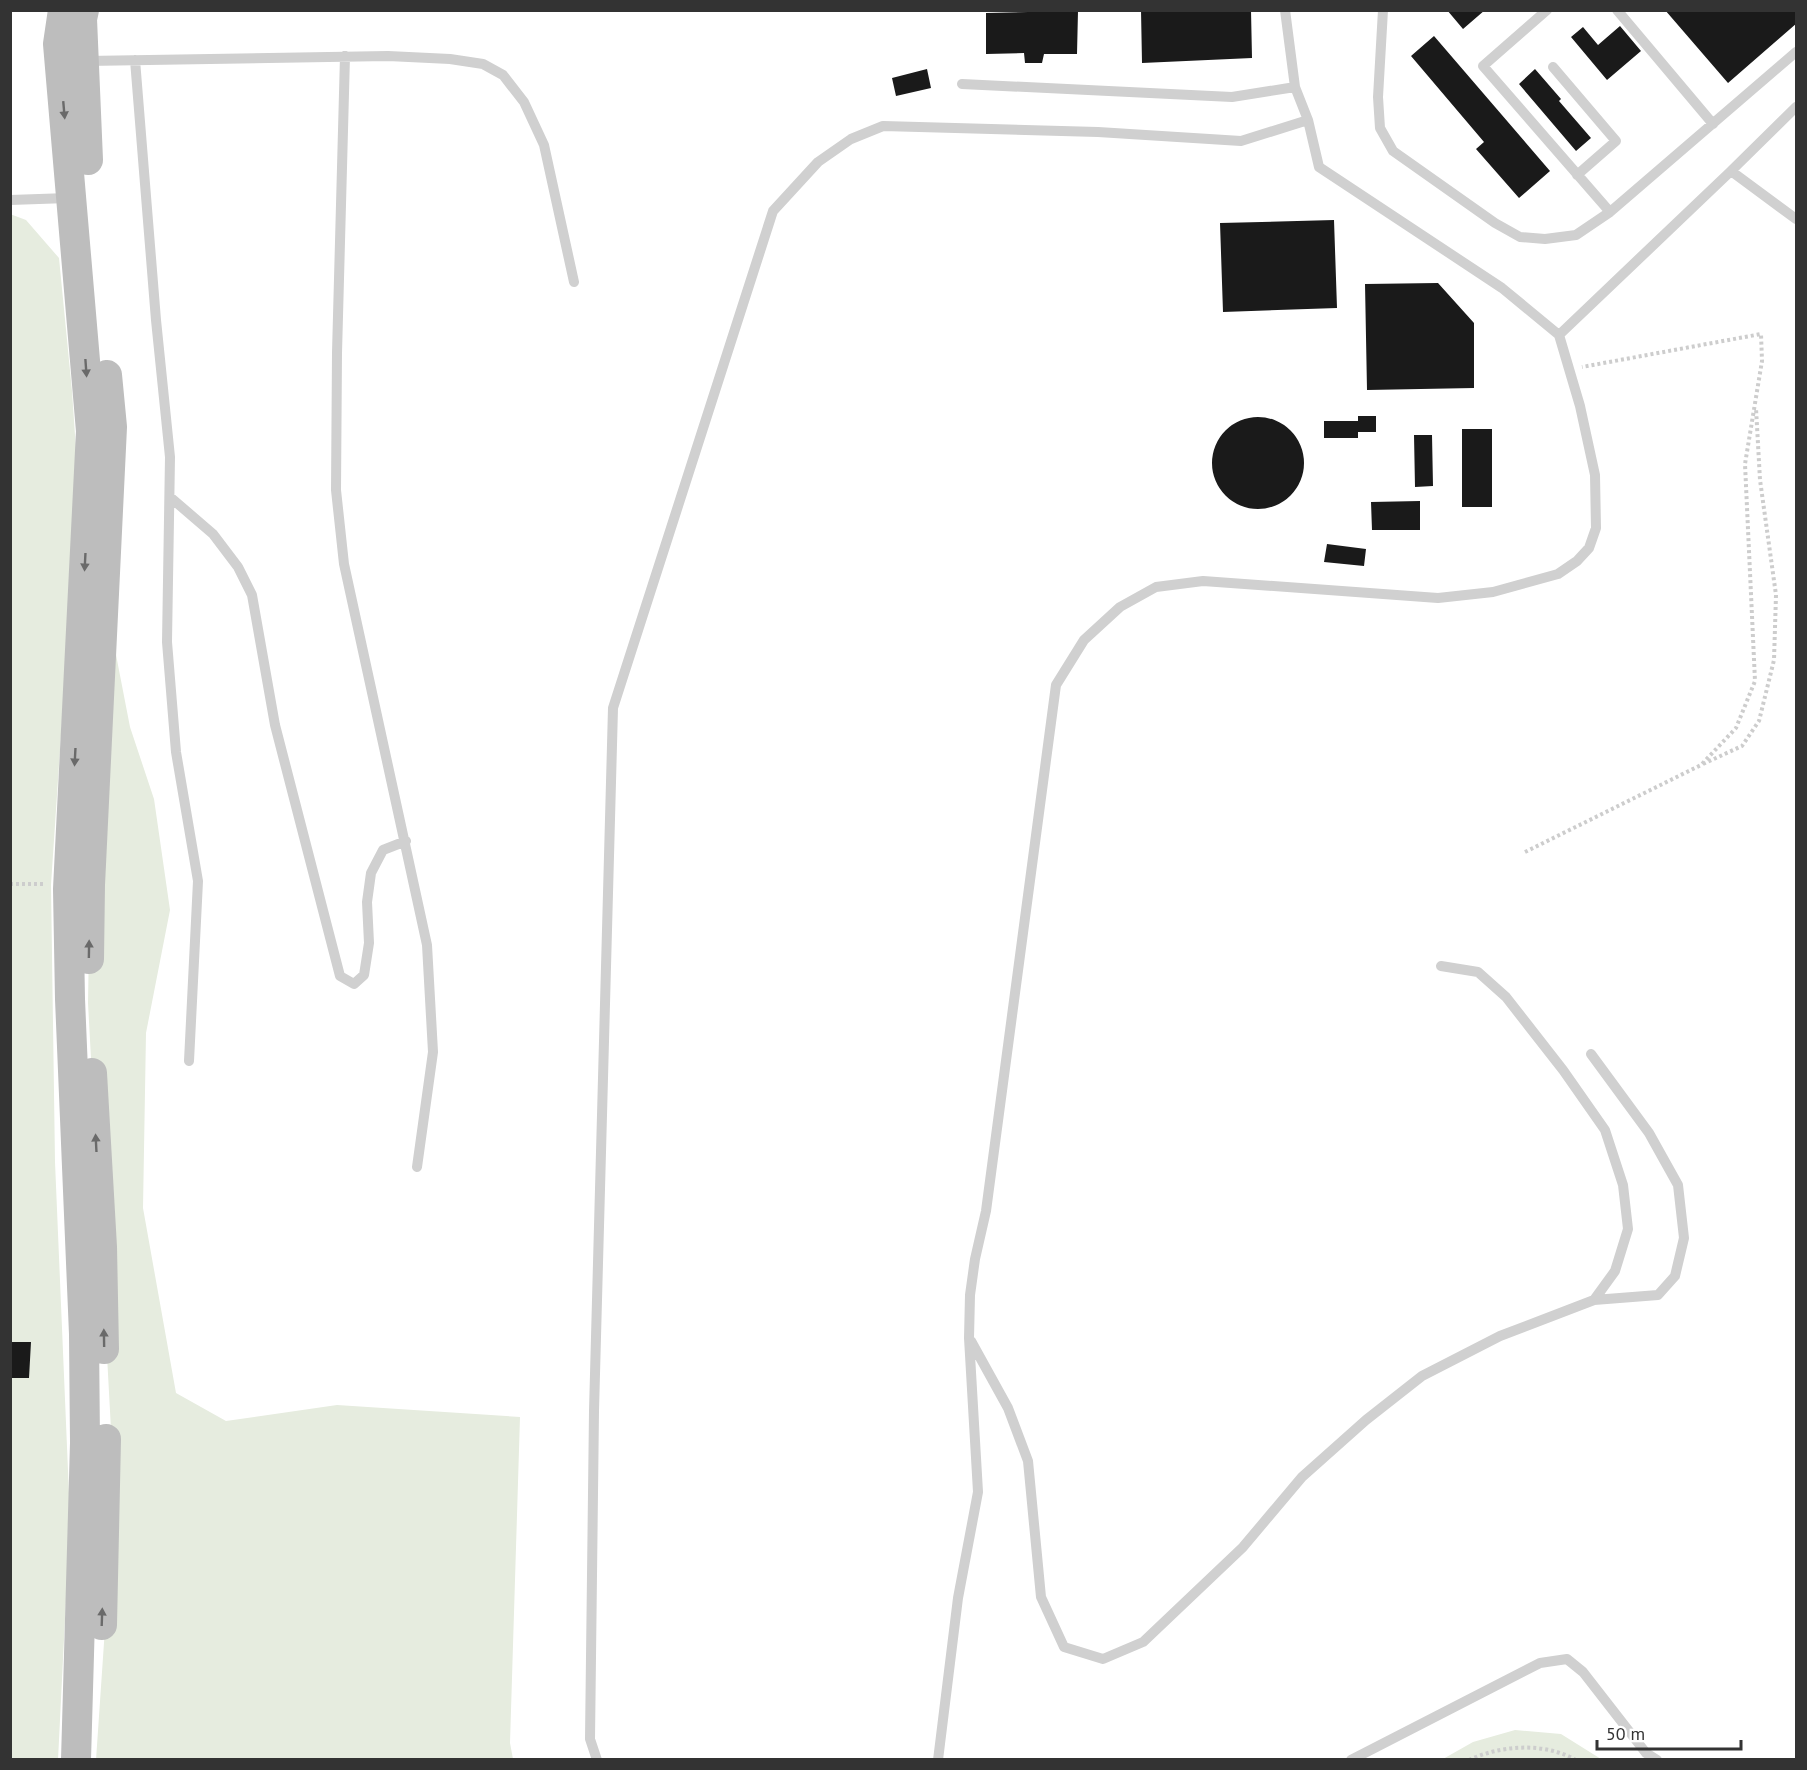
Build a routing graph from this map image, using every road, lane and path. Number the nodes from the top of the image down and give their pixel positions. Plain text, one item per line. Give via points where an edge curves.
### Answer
1 (63, 10) edge
2 (84, 10) edge
3 (1285, 10) edge
4 (1383, 10) edge
5 (1547, 10) edge
6 (1617, 10) edge
7 (1797, 52) edge
8 (345, 56) junction
9 (135, 60) junction
10 (72, 61) junction
11 (1553, 67) dead end
12 (962, 84) dead end
13 (1295, 87) junction
14 (1797, 107) edge
15 (1308, 120) junction
16 (1713, 124) junction
17 (1731, 171) junction
18 (1577, 175) junction
19 (72, 198) junction
20 (10, 200) edge
21 (1610, 212) junction
22 (1797, 219) edge
23 (574, 282) dead end
24 (1559, 335) junction
25 (1569, 370) junction
26 (1756, 399) junction
27 (170, 497) junction
28 (1701, 765) junction
29 (406, 841) junction
30 (1525, 852) dead end
31 (10, 884) edge
32 (69, 884) junction
33 (1441, 966) dead end
34 (1591, 1054) dead end
35 (189, 1061) dead end
36 (417, 1167) dead end
37 (1594, 1300) junction
38 (969, 1338) junction
39 (76, 1760) edge
40 (96, 1760) edge
41 (597, 1760) edge
42 (938, 1760) edge
43 (1352, 1760) edge
44 (1469, 1760) edge
45 (1576, 1760) edge
46 (1657, 1760) edge

1 - 10 main road via 58,44
2 - 10 main road
3 - 13 lane
4 - 21 lane via 1380,128 1393,151 1520,237 1576,235
5 - 18 lane via 1483,66
6 - 16 lane
7 - 16 lane
8 - 9 lane
8 - 23 lane via 450,59 483,64 503,75 524,102 543,145
8 - 29 lane via 336,490 344,564
9 - 10 lane
9 - 27 lane via 170,457
10 -> 19 main road
40 -> 10 main road via 106,1434 102,1247 88,1003 112,427
11 - 18 lane via 1616,141
12 - 13 lane via 1232,97
13 - 15 lane
14 - 17 lane
15 - 24 lane via 1319,166 1502,288
15 - 41 lane via 1241,141 1098,132 883,126 851,139 818,162 773,211 614,708 594,1411 590,1739
16 - 21 lane
17 - 22 lane
17 - 24 lane
18 - 21 lane
19 - 20 lane
19 -> 32 main road via 91,431
24 - 25 lane
25 - 26 path via 1761,334 1762,361
25 - 38 lane via 1595,475 1596,528 1589,548 1558,574 1493,592 1438,598 1203,581 1156,587 1120,607 1084,640 1056,685 986,1211 970,1295
26 - 28 path via 1745,464 1755,681 1736,728
26 - 28 path via 1760,480 1776,595 1774,660 1759,721 1742,746
27 - 29 lane via 213,534 238,567 252,595 278,737 340,976 354,984 364,975 369,943 367,902 371,873 383,850
27 - 35 lane via 167,642 176,752 198,881
28 - 30 path
29 - 36 lane via 427,945 433,1052
31 - 32 path
32 - 39 main road via 85,1443
33 - 37 lane via 1478,972 1506,997 1605,1130 1623,1185 1628,1229 1615,1271
34 - 37 lane via 1649,1133 1678,1185 1684,1238 1675,1276 1658,1295
37 - 38 lane via 1500,1336 1422,1376 1302,1477 1243,1546 1143,1642 1102,1659 1064,1647 1041,1597 1028,1461 1008,1408
38 - 42 lane via 978,1492 958,1598
43 - 46 lane via 1540,1663 1567,1659 1583,1672 1646,1753
44 - 45 path via 1485,1752 1536,1748 1563,1752

